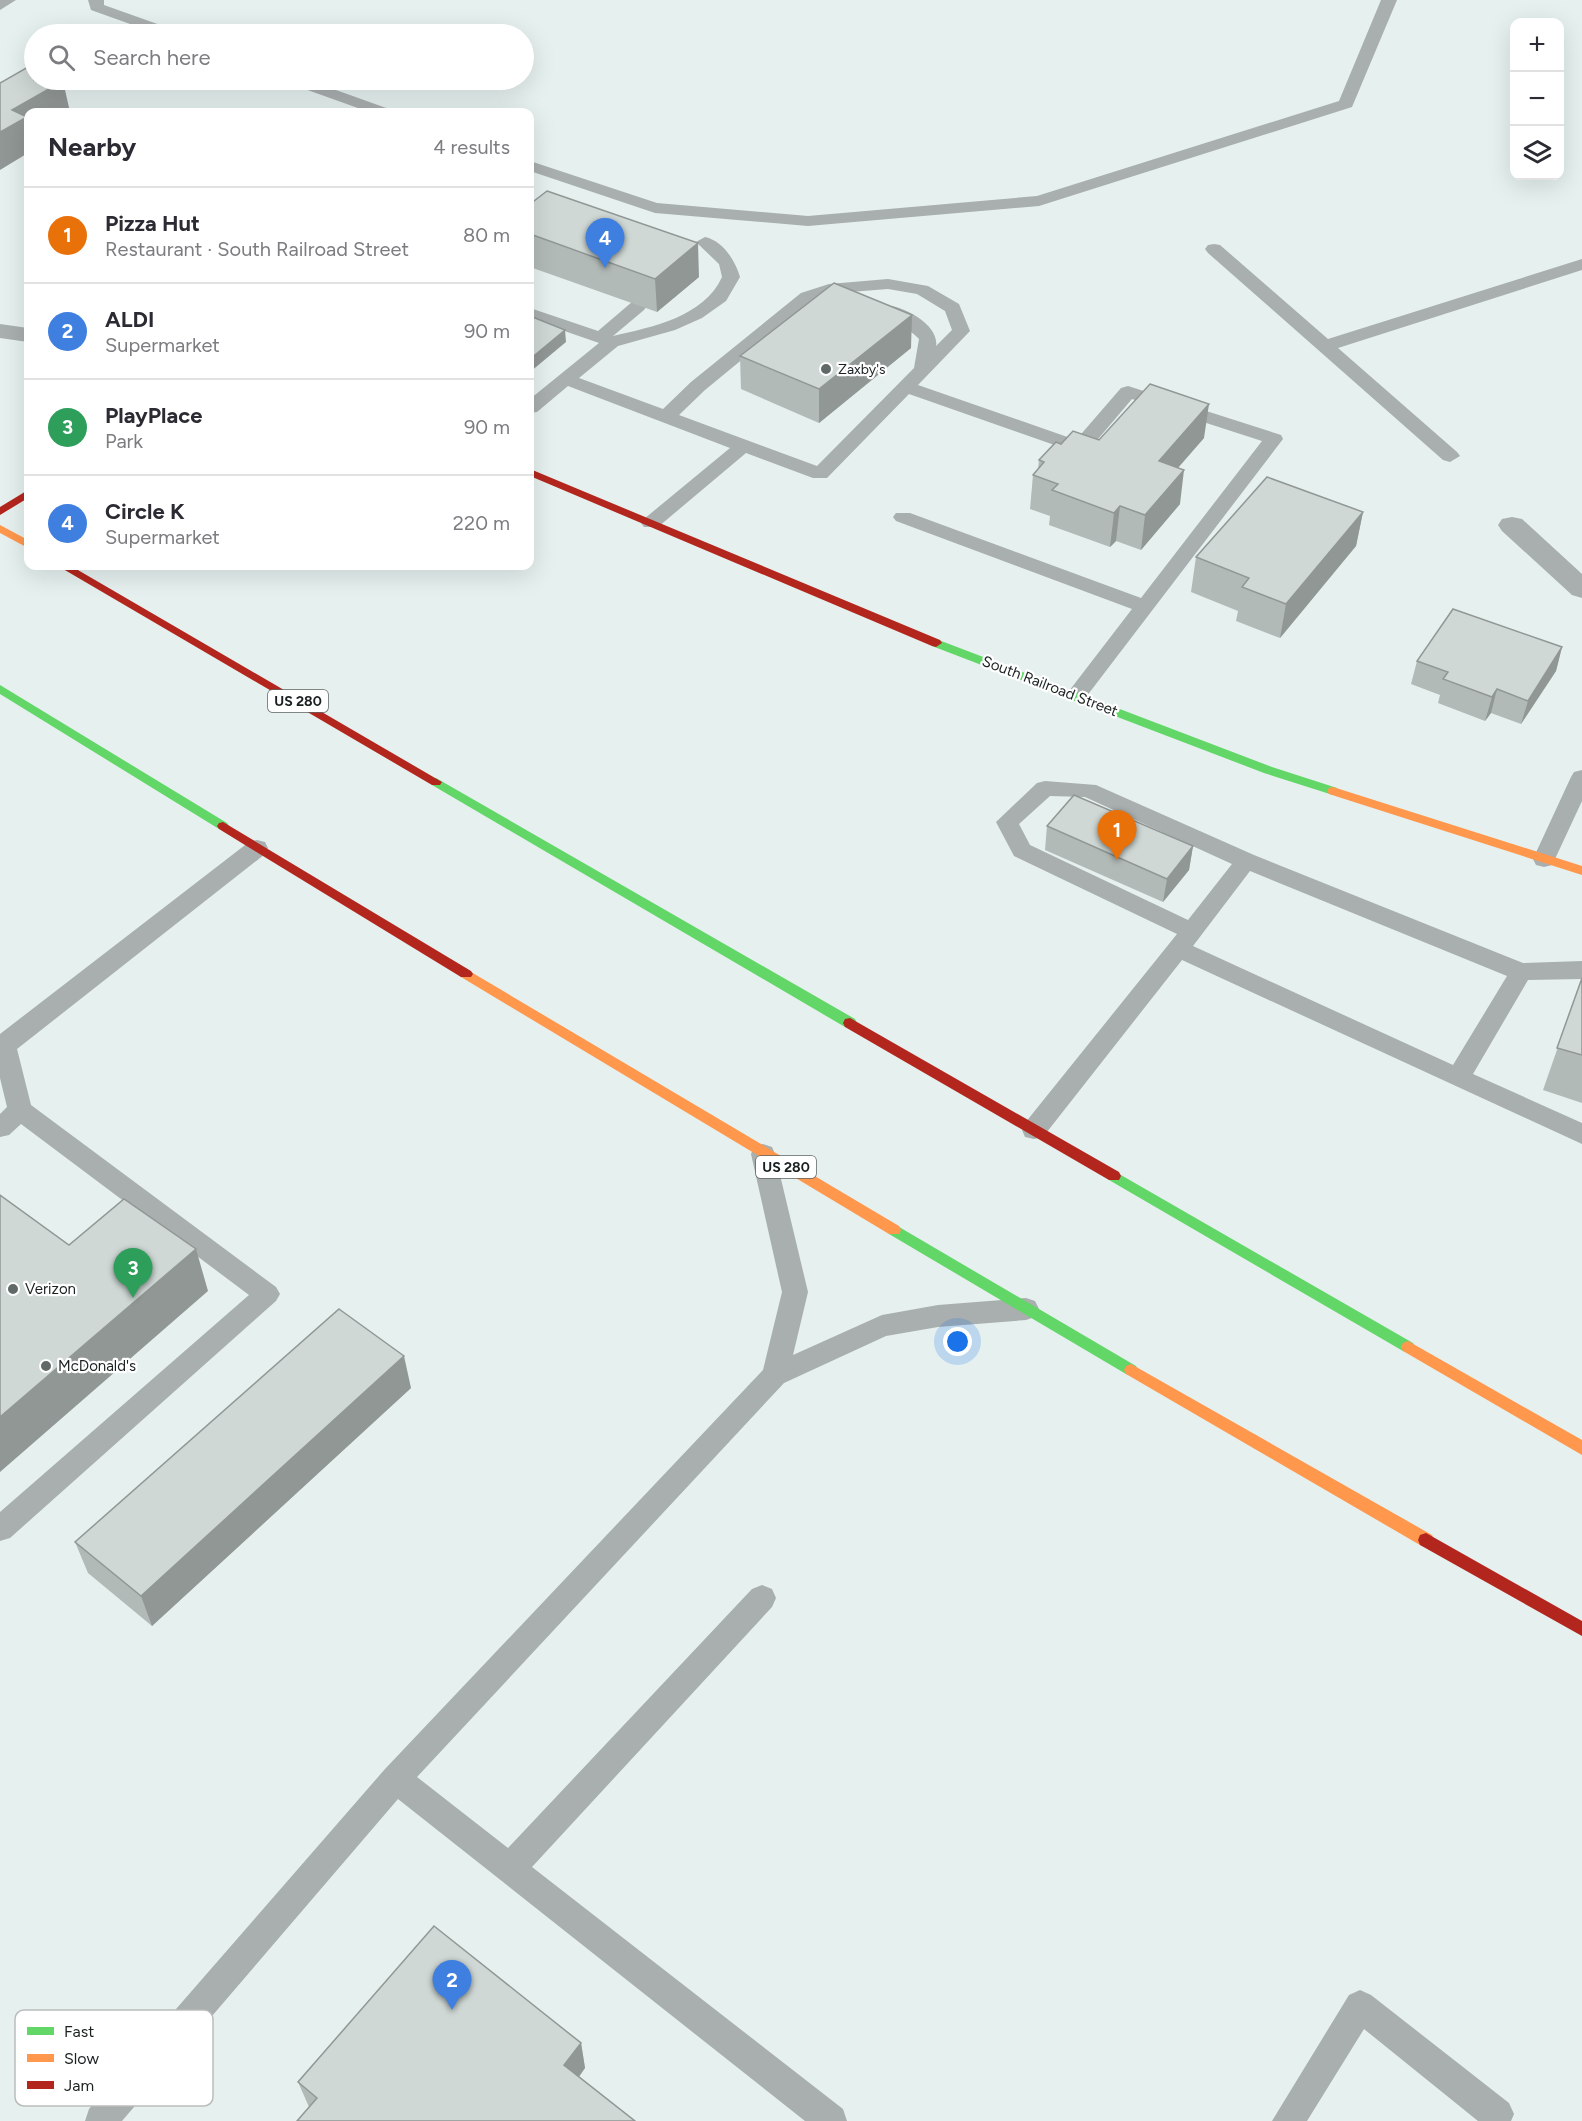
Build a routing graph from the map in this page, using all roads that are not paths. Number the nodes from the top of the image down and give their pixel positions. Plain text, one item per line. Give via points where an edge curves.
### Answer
1 (8, 0) edge
2 (96, 0) edge
3 (1389, 0) edge
4 (0, 4) edge
5 (143, 24) edge
6 (322, 90) edge
7 (372, 108) edge
8 (534, 167) edge
9 (710, 213) junction
10 (1214, 249) dead end
11 (1582, 264) edge
12 (638, 306) edge
13 (820, 313) edge
14 (534, 317) edge
15 (0, 332) edge
16 (24, 335) edge
17 (606, 340) junction
18 (1325, 346) junction
19 (747, 369) edge
20 (923, 369) junction
21 (566, 379) junction
22 (698, 386) junction
23 (906, 387) junction
24 (534, 404) edge
25 (667, 416) junction
26 (743, 446) junction
27 (1450, 456) dead end
28 (534, 474) edge
29 (24, 497) edge
30 (0, 512) edge
31 (903, 517) dead end
32 (651, 523) junction
33 (1512, 525) dead end
34 (0, 528) edge
35 (24, 543) edge
36 (71, 570) edge
37 (1582, 589) edge
38 (1147, 607) junction
39 (0, 689) edge
40 (1076, 696) junction
41 (1582, 777) edge
42 (257, 848) junction
43 (1544, 859) junction
44 (1246, 861) junction
45 (1582, 872) edge
46 (1185, 940) junction
47 (1582, 970) edge
48 (1521, 972) junction
49 (2, 1045) edge
50 (1458, 1078) junction
51 (20, 1110) junction
52 (0, 1128) edge
53 (1034, 1130) junction
54 (1582, 1134) edge
55 (763, 1154) junction
56 (1026, 1309) junction
57 (775, 1375) junction
58 (1582, 1448) edge
59 (0, 1529) edge
60 (762, 1598) dead end
61 (1582, 1629) edge
62 (396, 1779) junction
63 (510, 1868) junction
64 (196, 2010) edge
65 (113, 2106) edge
66 (1500, 2119) edge
67 (100, 2121) edge
68 (831, 2121) edge
69 (1288, 2121) edge

1 - 4 lane
2 - 5 lane via 96,7
3 - 9 lane via 1346,104 1039,201 808,221
6 - 7 lane
8 - 9 lane via 655,208
9 - 17 lane via 701,248 727,262 731,277 722,296 662,330
10 - 18 lane
11 - 18 lane
12 - 17 lane
13 - 20 lane via 828,306 852,304 901,315 928,339
14 - 17 lane via 543,326
15 - 16 street
17 - 21 lane
18 - 27 lane
19 - 22 lane
20 - 22 lane via 961,332 953,308 922,290 888,284 835,288 807,297
20 - 23 lane
21 - 24 lane
21 - 25 lane
22 - 25 lane
23 - 26 lane via 820,474
23 - 38 lane via 1080,447 1128,392 1274,439
25 - 26 lane
26 - 32 lane
28 - 32 main road, South Railroad Street
29 - 30 main road
31 - 38 lane
32 - 40 main road, South Railroad Street via 916,635
33 - 37 street
34 - 35 main road
36 - 53 main road, US 280
38 - 40 lane
39 - 42 main road, US 280
40 - 43 main road, South Railroad Street via 1268,770
41 - 43 lane
42 - 49 lane
42 - 55 main road, US 280
43 - 45 main road, South Railroad Street
44 - 46 lane
44 - 46 lane via 1088,790 1045,788 1007,822 1022,850
44 - 48 lane
46 - 50 lane
46 - 53 lane
47 - 48 lane
48 - 50 lane
49 - 51 lane
50 - 54 lane
51 - 52 lane
51 - 59 lane via 267,1294
53 - 58 main road, US 280
55 - 56 main road, US 280
55 - 57 lane via 795,1292
56 - 57 lane via 938,1316 882,1326
56 - 61 main road, US 280 via 1256,1445
57 - 62 lane
60 - 63 lane
62 - 63 lane
62 - 64 lane
63 - 68 lane
65 - 67 lane
66 - 69 lane via 1360,2006

